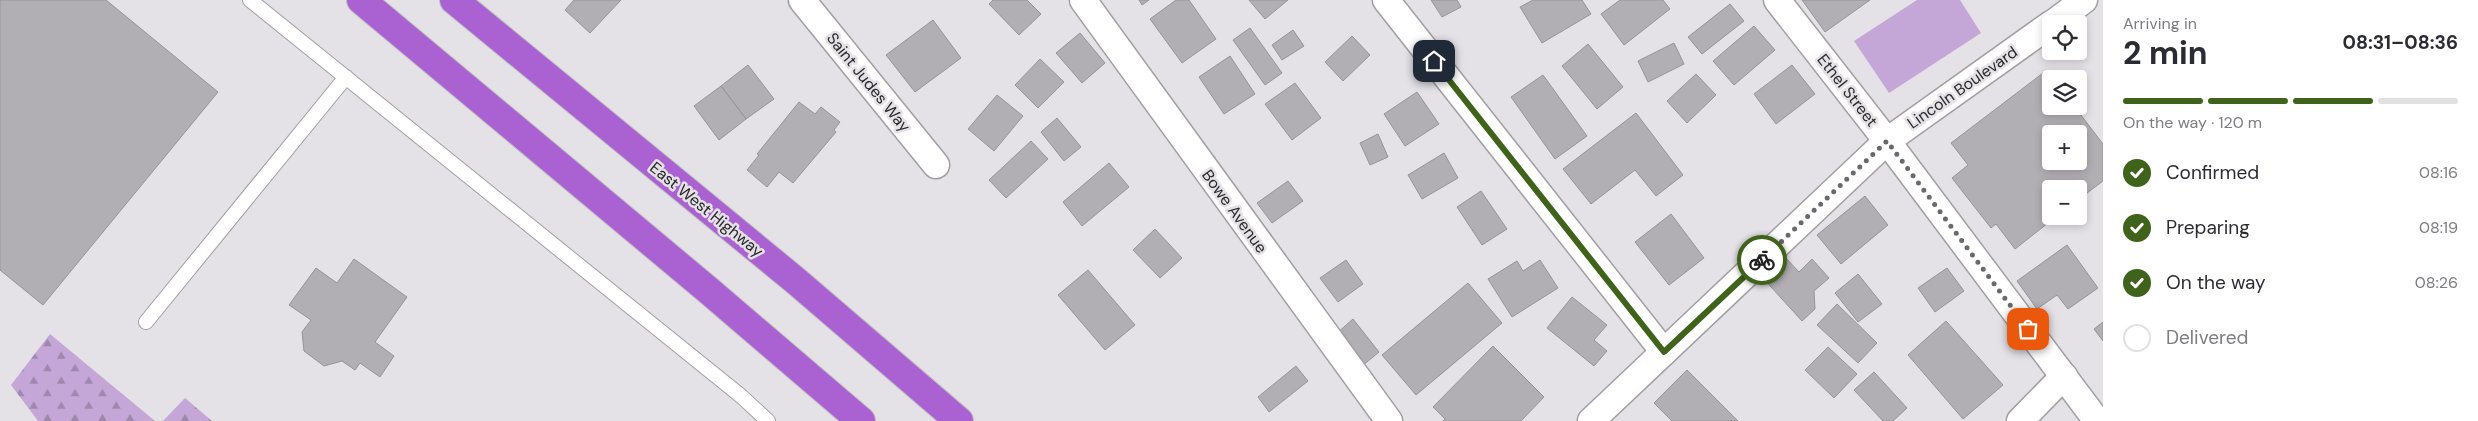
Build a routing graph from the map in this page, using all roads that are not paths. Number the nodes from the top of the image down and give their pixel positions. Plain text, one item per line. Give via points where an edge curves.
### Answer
1 (250, 0) edge
2 (361, 0) edge
3 (454, 0) edge
4 (802, 0) edge
5 (1083, 0) edge
6 (1386, 0) edge
7 (1777, 0) edge
8 (2084, 0) edge
9 (2063, 15) edge
10 (2042, 30) edge
11 (346, 77) junction
12 (1887, 141) junction
13 (936, 165) dead end
14 (146, 322) dead end
15 (1664, 352) junction
16 (2064, 376) junction
17 (768, 421) edge
18 (861, 421) edge
19 (959, 421) edge
20 (1389, 421) edge
21 (1591, 421) edge
22 (2020, 421) edge
23 (2097, 421) edge

1 - 11 lane
2 - 18 highway
3 - 19 highway, East West Highway via 796,281
4 - 13 street, Saint Judes Way
5 - 20 street, Bowe Avenue
6 - 15 street
7 - 12 street, Ethel Street
8 - 9 street, Lincoln Boulevard
10 - 12 street, Lincoln Boulevard
11 - 14 lane
11 - 17 lane
12 - 15 street, Lincoln Boulevard
12 - 16 street, Ethel Street
15 - 21 street, Lincoln Boulevard
16 - 22 street
16 - 23 street, Ethel Street

